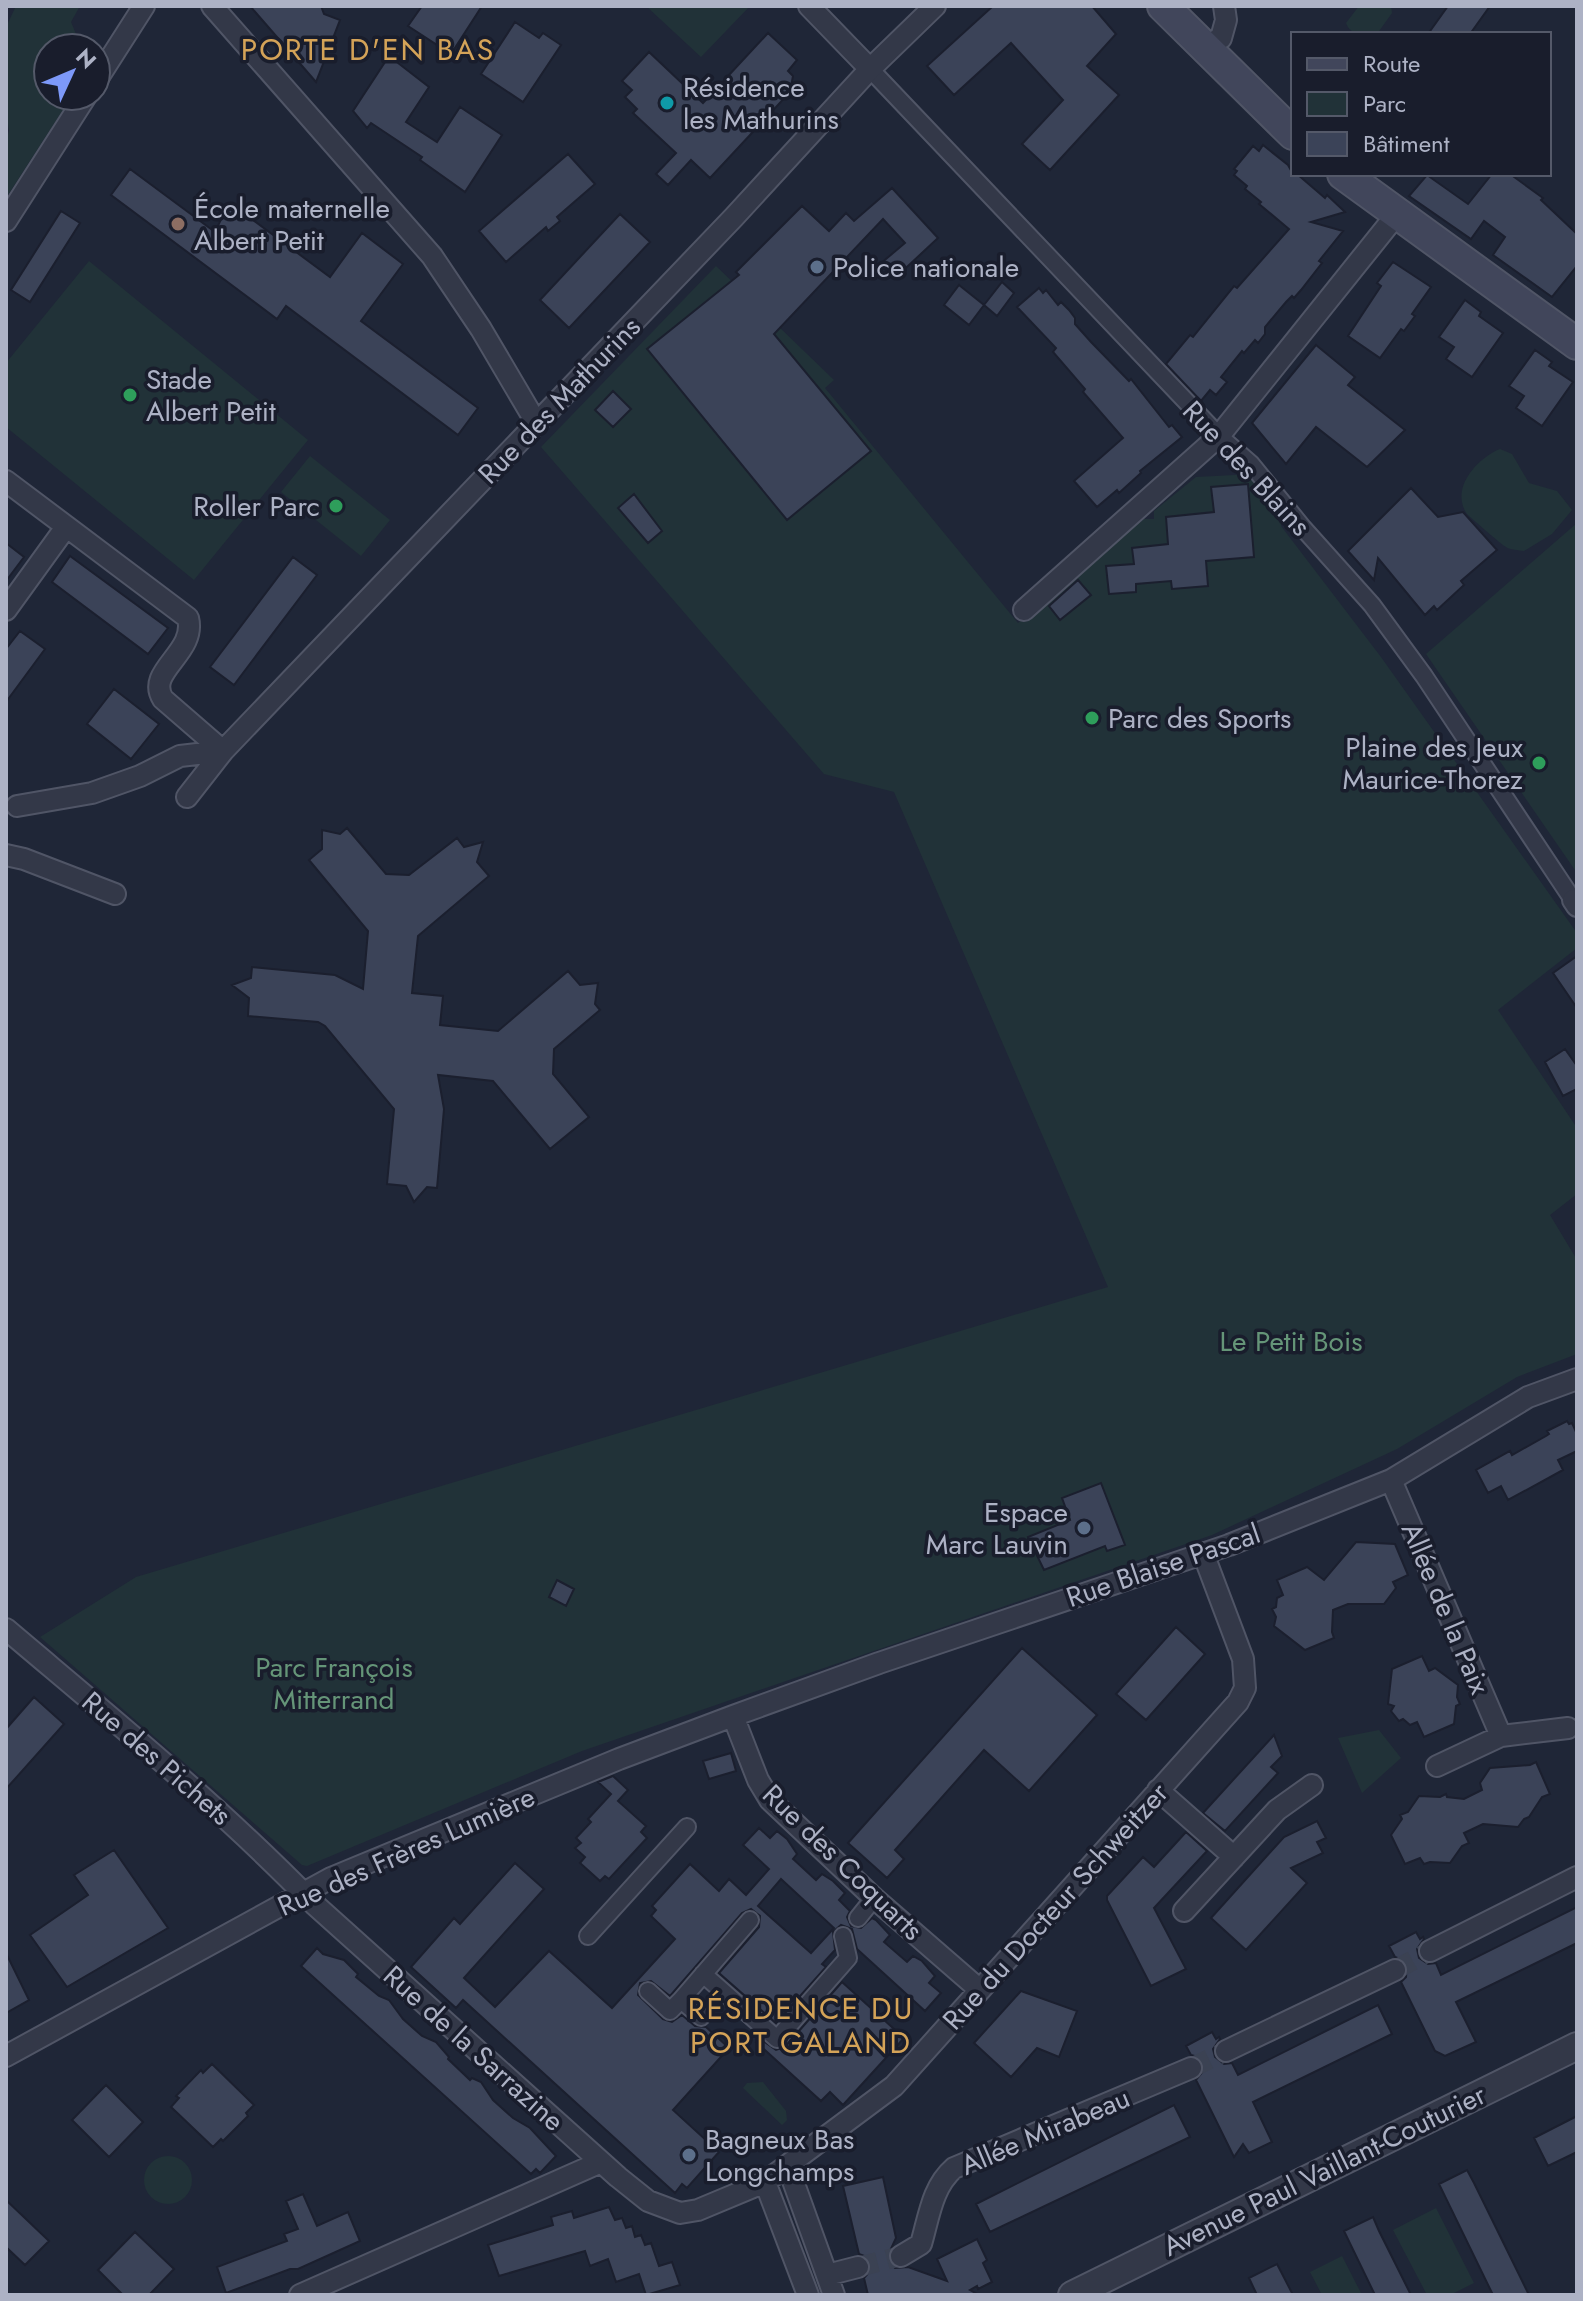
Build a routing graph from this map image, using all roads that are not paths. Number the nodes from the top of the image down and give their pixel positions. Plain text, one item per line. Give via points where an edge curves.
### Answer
1 (144, 6) edge
2 (212, 6) edge
3 (809, 6) edge
4 (935, 6) edge
5 (1163, 6) edge
6 (1224, 6) edge
7 (1203, 47) junction
8 (112, 56) edge
9 (870, 69) junction
10 (76, 112) edge
11 (1291, 132) edge
12 (1346, 176) edge
13 (1397, 214) junction
14 (6, 221) edge
15 (1577, 344) edge
16 (537, 424) junction
17 (1219, 436) junction
18 (6, 481) edge
19 (66, 527) junction
20 (6, 610) edge
21 (1024, 610) dead end
22 (223, 751) junction
23 (187, 797) dead end
24 (17, 806) dead end
25 (6, 855) edge
26 (115, 894) dead end
27 (1575, 903) edge
28 (1577, 1379) edge
29 (1391, 1480) junction
30 (1203, 1553) junction
31 (6, 1629) edge
32 (733, 1716) junction
33 (1568, 1728) dead end
34 (1501, 1736) junction
35 (1437, 1766) dead end
36 (1312, 1785) dead end
37 (1158, 1790) junction
38 (687, 1827) dead end
39 (1234, 1857) junction
40 (1577, 1877) edge
41 (303, 1892) junction
42 (874, 1898) junction
43 (1184, 1911) dead end
44 (858, 1918) dead end
45 (750, 1920) dead end
46 (588, 1936) dead end
47 (843, 1936) dead end
48 (1430, 1951) tunnel mouth
49 (1395, 1970) tunnel mouth
50 (703, 1974) junction
51 (980, 1990) junction
52 (648, 1991) dead end
53 (681, 2000) junction
54 (701, 2017) dead end
55 (1577, 2046) edge
56 (1226, 2051) tunnel mouth
57 (6, 2056) edge
58 (1191, 2068) tunnel mouth
59 (601, 2162) junction
60 (788, 2167) junction
61 (765, 2182) junction
62 (648, 2201) joint
63 (901, 2256) tunnel mouth
64 (858, 2267) tunnel mouth
65 (831, 2285) edge
66 (300, 2295) edge
67 (808, 2295) edge
68 (1072, 2295) edge

1 - 8 street
2 - 16 street via 432,256
3 - 9 street
4 - 9 street, Rue des Mathurins
5 - 7 main road
6 - 7 street via 1221,38
7 - 11 main road
9 - 16 street, Rue des Mathurins
9 - 17 street, Rue des Blains
10 - 14 street
12 - 13 main road
13 - 15 main road
13 - 17 street
16 - 22 street, Rue des Mathurins
17 - 21 street
17 - 27 street, Rue des Blains via 1251,464 1372,605
18 - 19 street
19 - 20 street
19 - 22 street via 188,618 187,642 157,690
22 - 23 street, Rue des Mathurins
22 - 24 street via 180,756 92,793
25 - 26 street
28 - 29 street, Rue Blaise Pascal via 1528,1397
29 - 30 street, Rue Blaise Pascal
29 - 34 street, Allée de la Paix
30 - 32 street, Rue Blaise Pascal
30 - 37 street, Rue du Docteur Schweitzer via 1243,1659 1245,1688
31 - 41 street, Rue des Pichets via 116,1720
32 - 41 street, Rue des Frères Lumière
32 - 42 street, Rue des Coquarts via 770,1800
33 - 34 street
34 - 35 street
36 - 39 street via 1277,1810
37 - 39 street
37 - 51 street, Rue du Docteur Schweitzer
38 - 46 street
39 - 43 street
40 - 48 street
41 - 57 street, Rue des Frères Lumière
41 - 59 street, Rue de la Sarrazine
42 - 44 street
42 - 51 street, Rue des Coquarts
45 - 50 street
47 - 50 street via 848,1958 777,2039
49 - 56 street
50 - 53 street
51 - 60 street, Rue du Docteur Schweitzer via 894,2086
52 - 53 street via 670,2011
53 - 54 street
55 - 68 street, Avenue Paul Vaillant-Couturier
58 - 63 street, Allée Mirabeau via 954,2168 936,2190 921,2244
59 - 62 street, Rue de la Sarrazine
59 - 66 street
60 - 61 street, Rue du Docteur Schweitzer
60 - 65 street
61 - 62 street, Rue du Docteur Schweitzer via 680,2213
61 - 67 street
64 - 65 street

